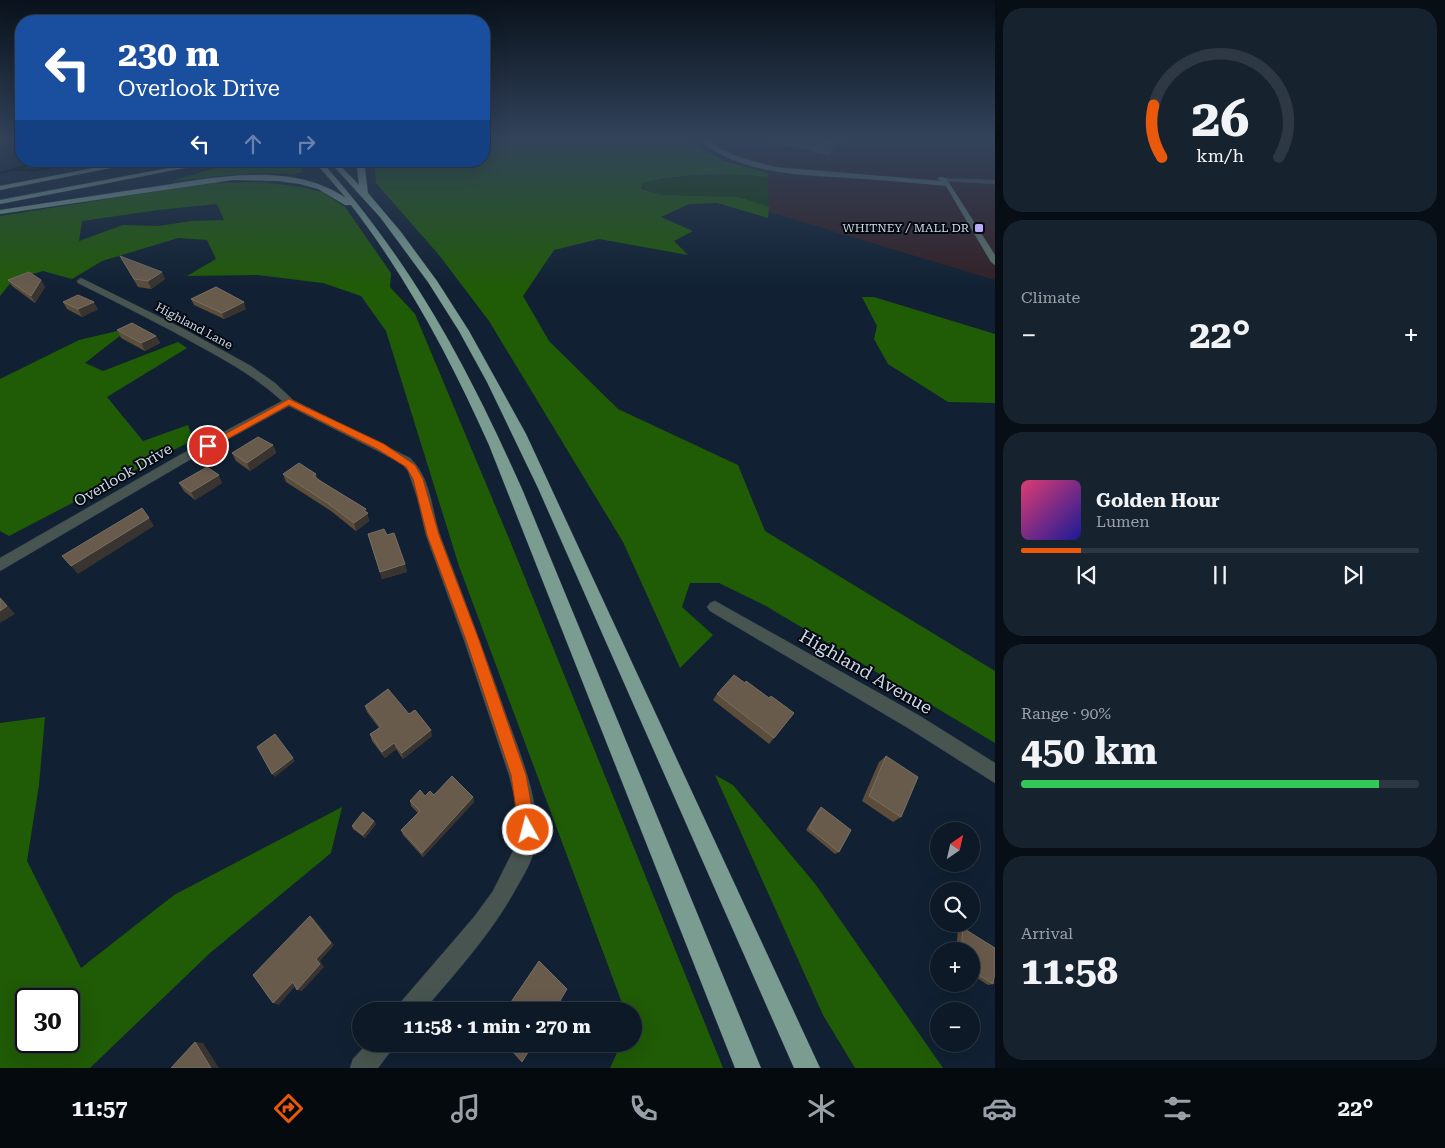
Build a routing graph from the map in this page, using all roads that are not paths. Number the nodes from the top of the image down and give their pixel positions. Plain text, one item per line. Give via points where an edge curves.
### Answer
1 (65, 190) edge
2 (152, 190) edge
3 (328, 190) edge
4 (349, 190) edge
5 (353, 190) edge
6 (360, 190) edge
7 (951, 190) edge
8 (360, 200) junction
9 (0, 202) edge
10 (0, 212) edge
11 (995, 262) edge
12 (81, 281) dead end
13 (289, 402) junction
14 (0, 566) edge
15 (715, 607) dead end
16 (995, 774) edge
17 (416, 1002) edge
18 (375, 1052) edge
19 (362, 1068) edge
20 (748, 1068) edge
21 (807, 1068) edge

1 - 9 highway
2 - 10 highway
3 - 8 highway
4 - 8 highway
5 - 8 highway
6 - 8 highway
7 - 11 main road
8 - 20 highway via 432,317 482,412
8 - 21 highway via 399,234 438,289 484,366 521,438
12 - 13 street, Highland Lane via 247,368
13 - 14 street, Overlook Drive via 182,459
13 - 17 street, Highland Lane via 400,458 414,469 433,535 472,640 524,799 528,830 516,870 482,924
15 - 16 street, Highland Avenue via 914,722
18 - 19 street

